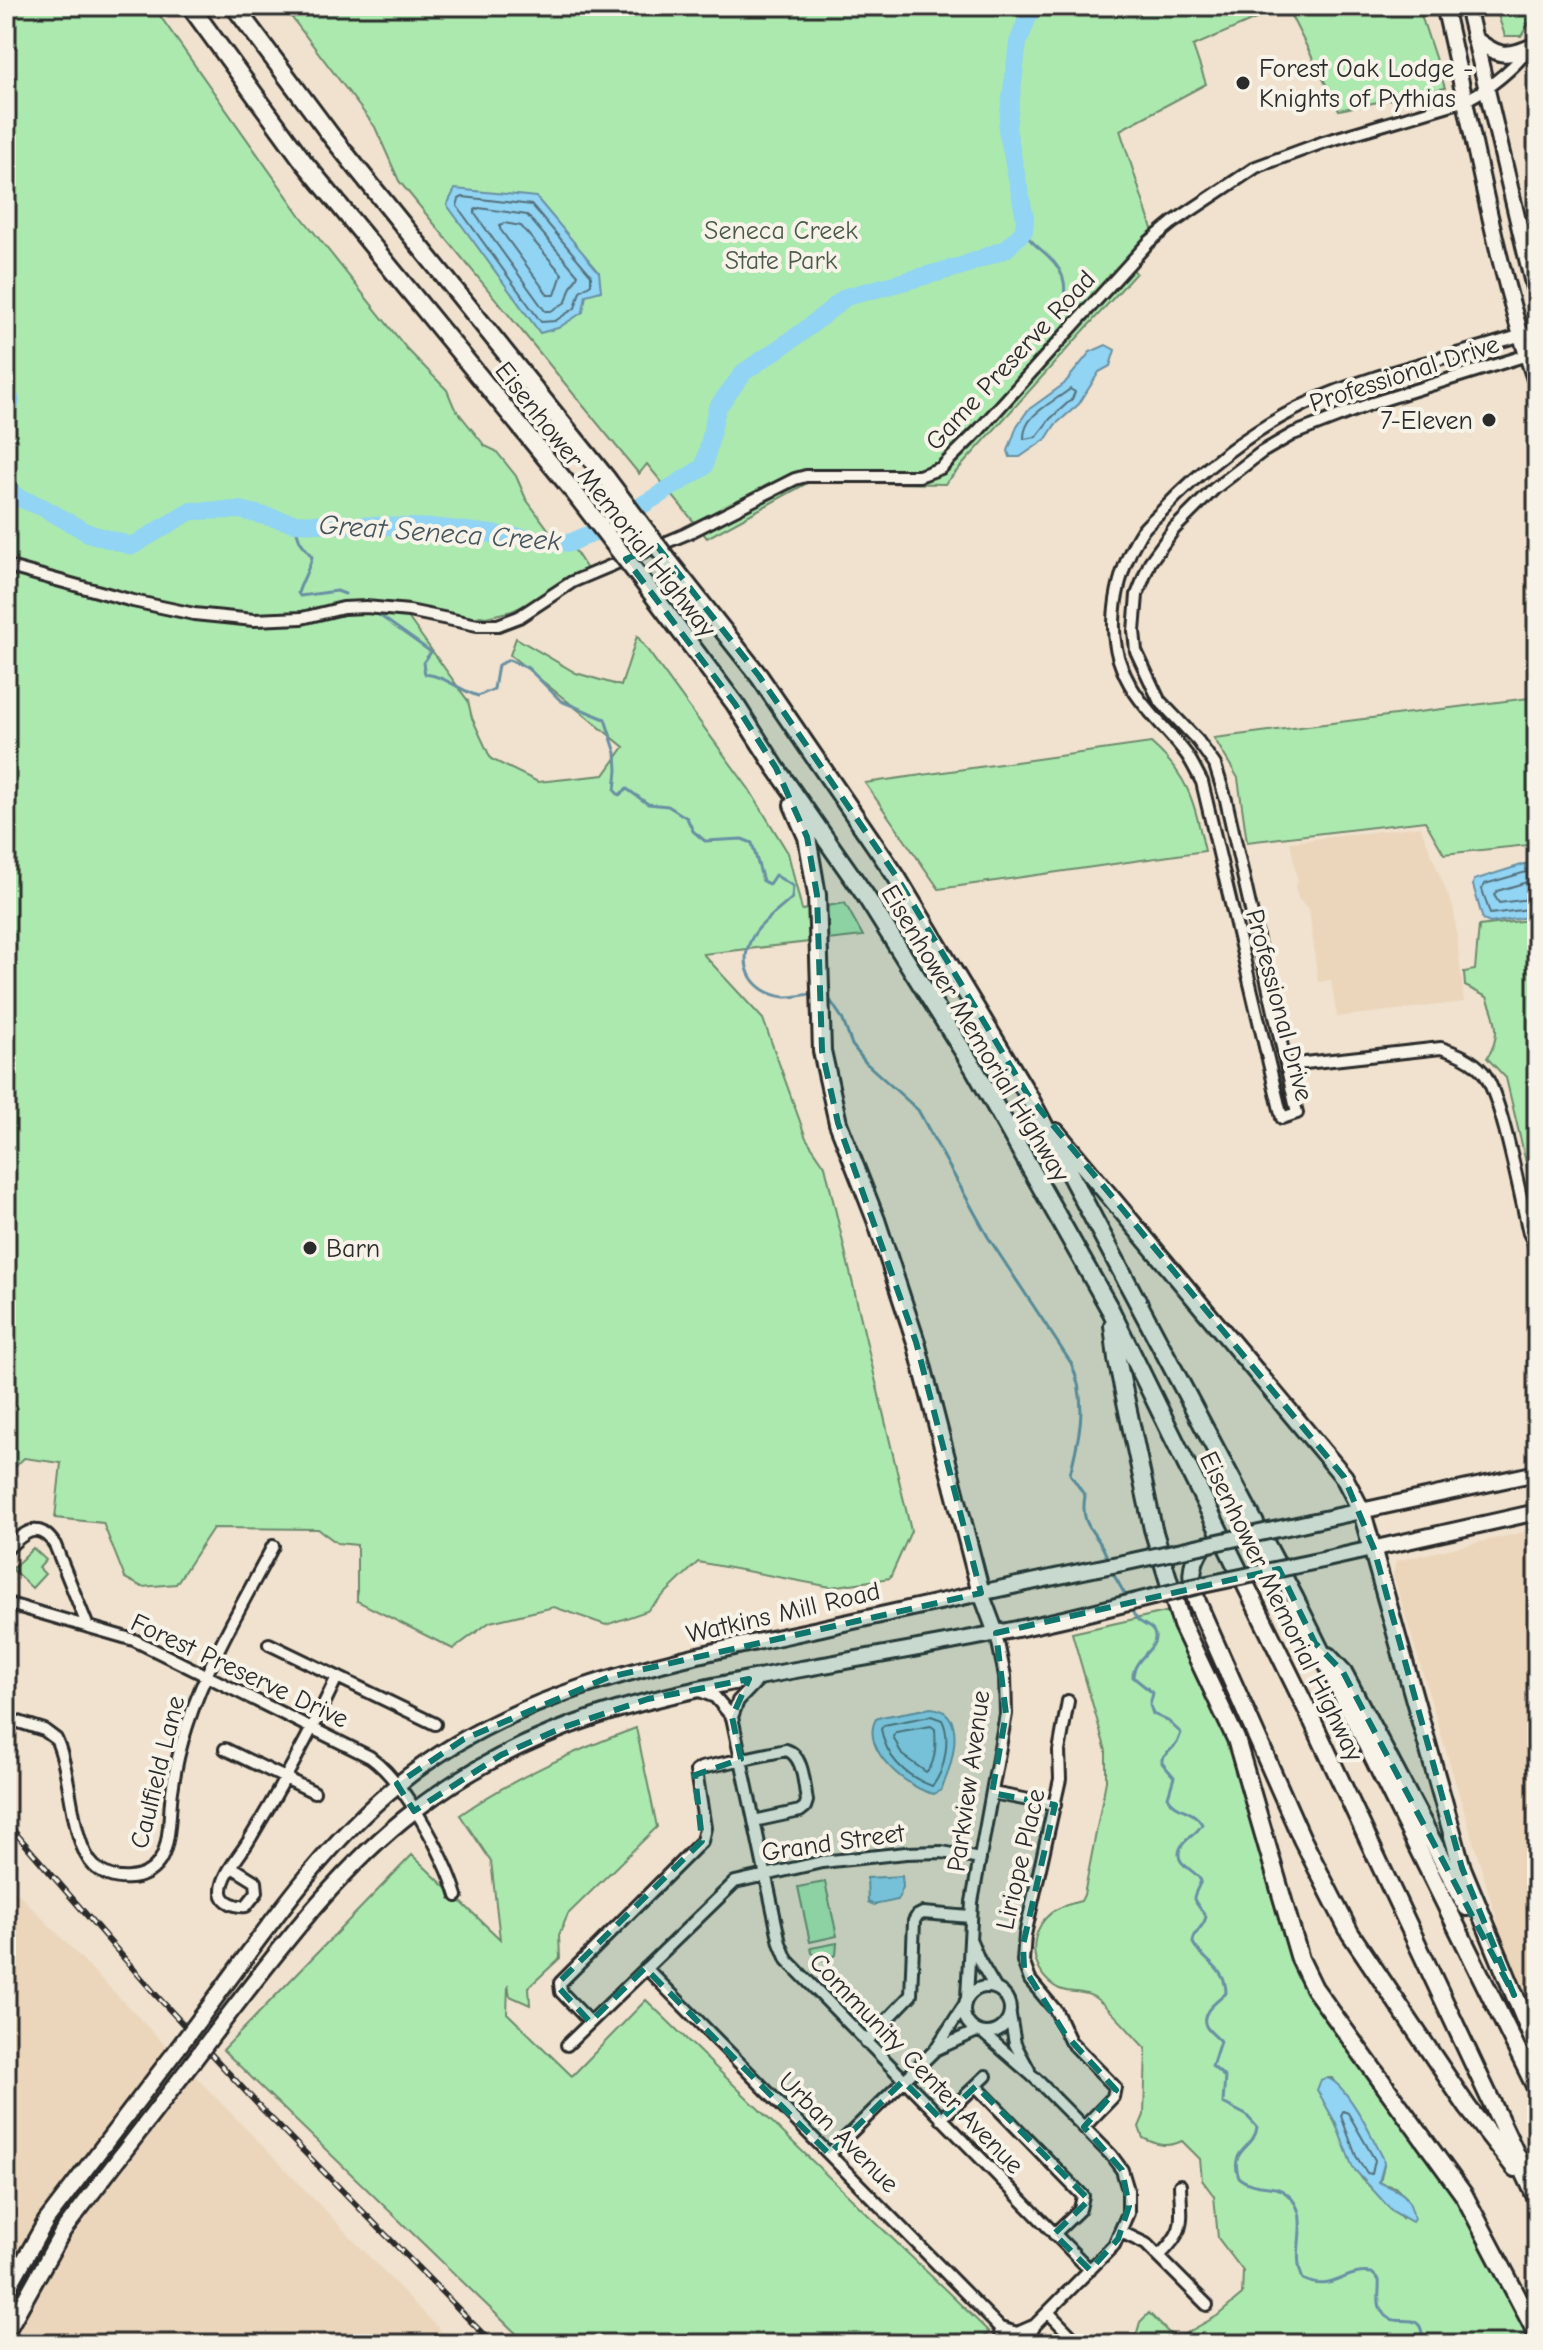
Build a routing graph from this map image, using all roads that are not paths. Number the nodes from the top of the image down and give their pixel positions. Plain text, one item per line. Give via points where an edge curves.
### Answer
1 (190, 6) edge
2 (234, 6) edge
3 (1444, 6) edge
4 (1467, 6) edge
5 (1474, 38) junction
6 (1534, 43) edge
7 (1485, 90) junction
8 (1466, 100) junction
9 (1537, 301) edge
10 (1537, 330) edge
11 (1520, 336) junction
12 (1532, 354) edge
13 (1537, 385) edge
14 (6, 566) edge
15 (776, 768) junction
16 (1287, 1065) junction
17 (1028, 1095) junction
18 (1537, 1249) edge
19 (1111, 1311) junction
20 (1537, 1473) edge
21 (1362, 1512) junction
22 (1537, 1512) edge
23 (273, 1546) dead end
24 (1202, 1547) junction
25 (1374, 1549) junction
26 (6, 1550) edge
27 (981, 1593) junction
28 (1195, 1595) junction
29 (6, 1603) edge
30 (88, 1627) junction
31 (996, 1633) junction
32 (1315, 1643) junction
33 (269, 1644) dead end
34 (206, 1676) junction
35 (762, 1676) junction
36 (337, 1677) junction
37 (694, 1689) junction
38 (1068, 1701) dead end
39 (1065, 1714) junction
40 (732, 1717) junction
41 (1077, 1717) dead end
42 (6, 1718) edge
43 (435, 1724) dead end
44 (312, 1729) junction
45 (225, 1749) dead end
46 (741, 1759) junction
47 (287, 1779) junction
48 (397, 1784) junction
49 (314, 1792) dead end
50 (992, 1793) junction
51 (1055, 1805) junction
52 (414, 1811) junction
53 (754, 1821) junction
54 (980, 1859) junction
55 (232, 1867) dead end
56 (765, 1874) junction
57 (457, 1896) dead end
58 (970, 1917) junction
59 (969, 1936) junction
60 (646, 1968) junction
61 (996, 1989) junction
62 (1514, 1995) junction
63 (966, 2001) junction
64 (1010, 2014) junction
65 (590, 2022) junction
66 (980, 2032) junction
67 (866, 2042) junction
68 (567, 2045) dead end
69 (1537, 2049) edge
70 (935, 2050) junction
71 (986, 2076) dead end
72 (1035, 2078) junction
73 (903, 2081) junction
74 (976, 2086) junction
75 (1537, 2090) edge
76 (941, 2119) junction
77 (1084, 2127) junction
78 (829, 2154) junction
79 (1180, 2185) dead end
80 (1536, 2196) edge
81 (1121, 2232) junction
82 (1054, 2234) junction
83 (1159, 2256) junction
84 (1090, 2270) junction
85 (6, 2292) edge
86 (1207, 2305) dead end
87 (1048, 2312) junction
88 (1035, 2325) junction
89 (1000, 2328) junction
90 (6, 2333) edge
91 (1537, 2334) edge
92 (1001, 2344) edge
93 (1021, 2344) edge
94 (1079, 2344) edge

1 - 15 highway, Eisenhower Memorial Highway, bridge via 303,161 638,575
2 - 17 highway, bridge via 759,676 888,863
3 - 8 main road
4 - 5 main road
5 - 6 main road via 1511,55
5 - 7 main road
6 - 7 street, Game Preserve Road
7 - 8 street, Game Preserve Road
7 - 9 main road
8 - 11 main road
8 - 14 street, Game Preserve Road via 1269,161 1172,223 941,468 919,476 795,479 686,534 572,582 498,625 366,607 254,620 194,614
10 - 11 street, Professional Drive
11 - 12 main road
11 - 16 street, Professional Drive via 1348,387 1265,426 1175,497 1141,533 1125,565 1114,622 1122,668 1139,701 1186,754 1202,782 1282,1118 1297,1113
12 - 13 main road
12 - 16 street, Professional Drive via 1323,421 1262,452 1174,529 1150,562 1137,595 1136,651 1149,682 1215,765
15 - 19 highway, Eisenhower Memorial Highway via 865,895 975,1070
15 - 27 highway via 807,837 817,895 822,1051 838,1123 916,1342
16 - 18 street via 1441,1048 1474,1064 1493,1087
17 - 21 highway via 1344,1477
17 - 32 highway
19 - 80 highway, Eisenhower Memorial Highway via 1313,1722
19 - 91 highway via 1153,1529 1182,1625 1236,1739 1300,1959 1314,1988 1464,2195
20 - 21 main road, Watkins Mill Road
21 - 24 main road, Watkins Mill Road, bridge
21 - 25 highway
22 - 25 main road
23 - 34 street, Caulfield Lane
24 - 27 main road, Watkins Mill Road, bridge
24 - 28 highway via 1192,1570
25 - 28 main road, bridge
25 - 62 highway via 1462,1868
26 - 30 street via 27,1532 50,1537
27 - 31 main road
27 - 48 main road, Watkins Mill Road via 609,1677 464,1739
28 - 31 main road, bridge
28 - 80 highway via 1302,1839 1350,1933 1468,2108
29 - 30 street, Forest Preserve Drive
30 - 34 street, Forest Preserve Drive via 134,1640
31 - 35 main road
31 - 50 street, Parkview Avenue via 1006,1714
32 - 62 highway via 1343,1672
32 - 75 highway
33 - 36 street
34 - 42 street, Caulfield Lane via 179,1753 163,1854 154,1868 130,1878 106,1874 88,1857 56,1739
34 - 44 street, Forest Preserve Drive
35 - 37 main road
35 - 40 street via 743,1694
36 - 43 street
36 - 44 street
37 - 40 street via 715,1697
37 - 52 main road via 605,1711 532,1740 482,1765
38 - 39 street, Liriope Place
39 - 41 street
39 - 51 street, Liriope Place
40 - 46 street, Community Center Avenue
44 - 47 street
44 - 48 street, Forest Preserve Drive via 370,1757
45 - 47 street
46 - 53 street, Community Center Avenue
46 - 53 street via 786,1750 798,1758 807,1801 803,1810
46 - 65 street via 696,1771 705,1828 702,1841 560,1983 561,1992
47 - 49 street
47 - 55 street
48 - 52 street, Forest Preserve Drive
48 - 85 main road, Watkins Mill Road, bridge via 309,1873 46,2221
50 - 51 street
50 - 54 street, Parkview Avenue
51 - 77 street, Liriope Place via 1023,1961 1065,2034 1115,2087 1113,2097
52 - 57 street, Forest Preserve Drive via 450,1873
52 - 90 main road, bridge via 278,1951 63,2231
53 - 56 street, Community Center Avenue
54 - 56 street, Grand Street via 918,1852
54 - 58 street, Parkview Avenue
56 - 60 street, Grand Street via 730,1886
56 - 67 street, Community Center Avenue via 787,1960
58 - 59 street, Parkview Avenue
58 - 67 street via 917,1916 911,1995
59 - 61 street, Parkview Avenue
59 - 63 street, Parkview Avenue
60 - 65 street, Grand Street
60 - 78 street, Urban Avenue
61 - 63 street via 977,1990
61 - 64 street via 1008,2002
62 - 69 highway
63 - 66 street via 965,2017
63 - 70 street
64 - 66 street via 1000,2029
64 - 72 street via 1015,2044
65 - 68 street, Grand Street
66 - 70 street
66 - 72 street
67 - 73 street, Community Center Avenue
70 - 73 street
71 - 74 street
72 - 77 street
73 - 76 street, Community Center Avenue
73 - 78 street
74 - 76 street
74 - 82 street via 1083,2196 1080,2209
76 - 82 street, Community Center Avenue
77 - 81 street via 1117,2162 1126,2180 1129,2206
78 - 89 street, Urban Avenue
79 - 83 street via 1180,2231
81 - 83 street
81 - 84 street
82 - 84 street, Community Center Avenue
83 - 86 street
84 - 87 street
87 - 88 street
87 - 94 street
88 - 89 street via 1021,2333
88 - 93 street
89 - 92 street

